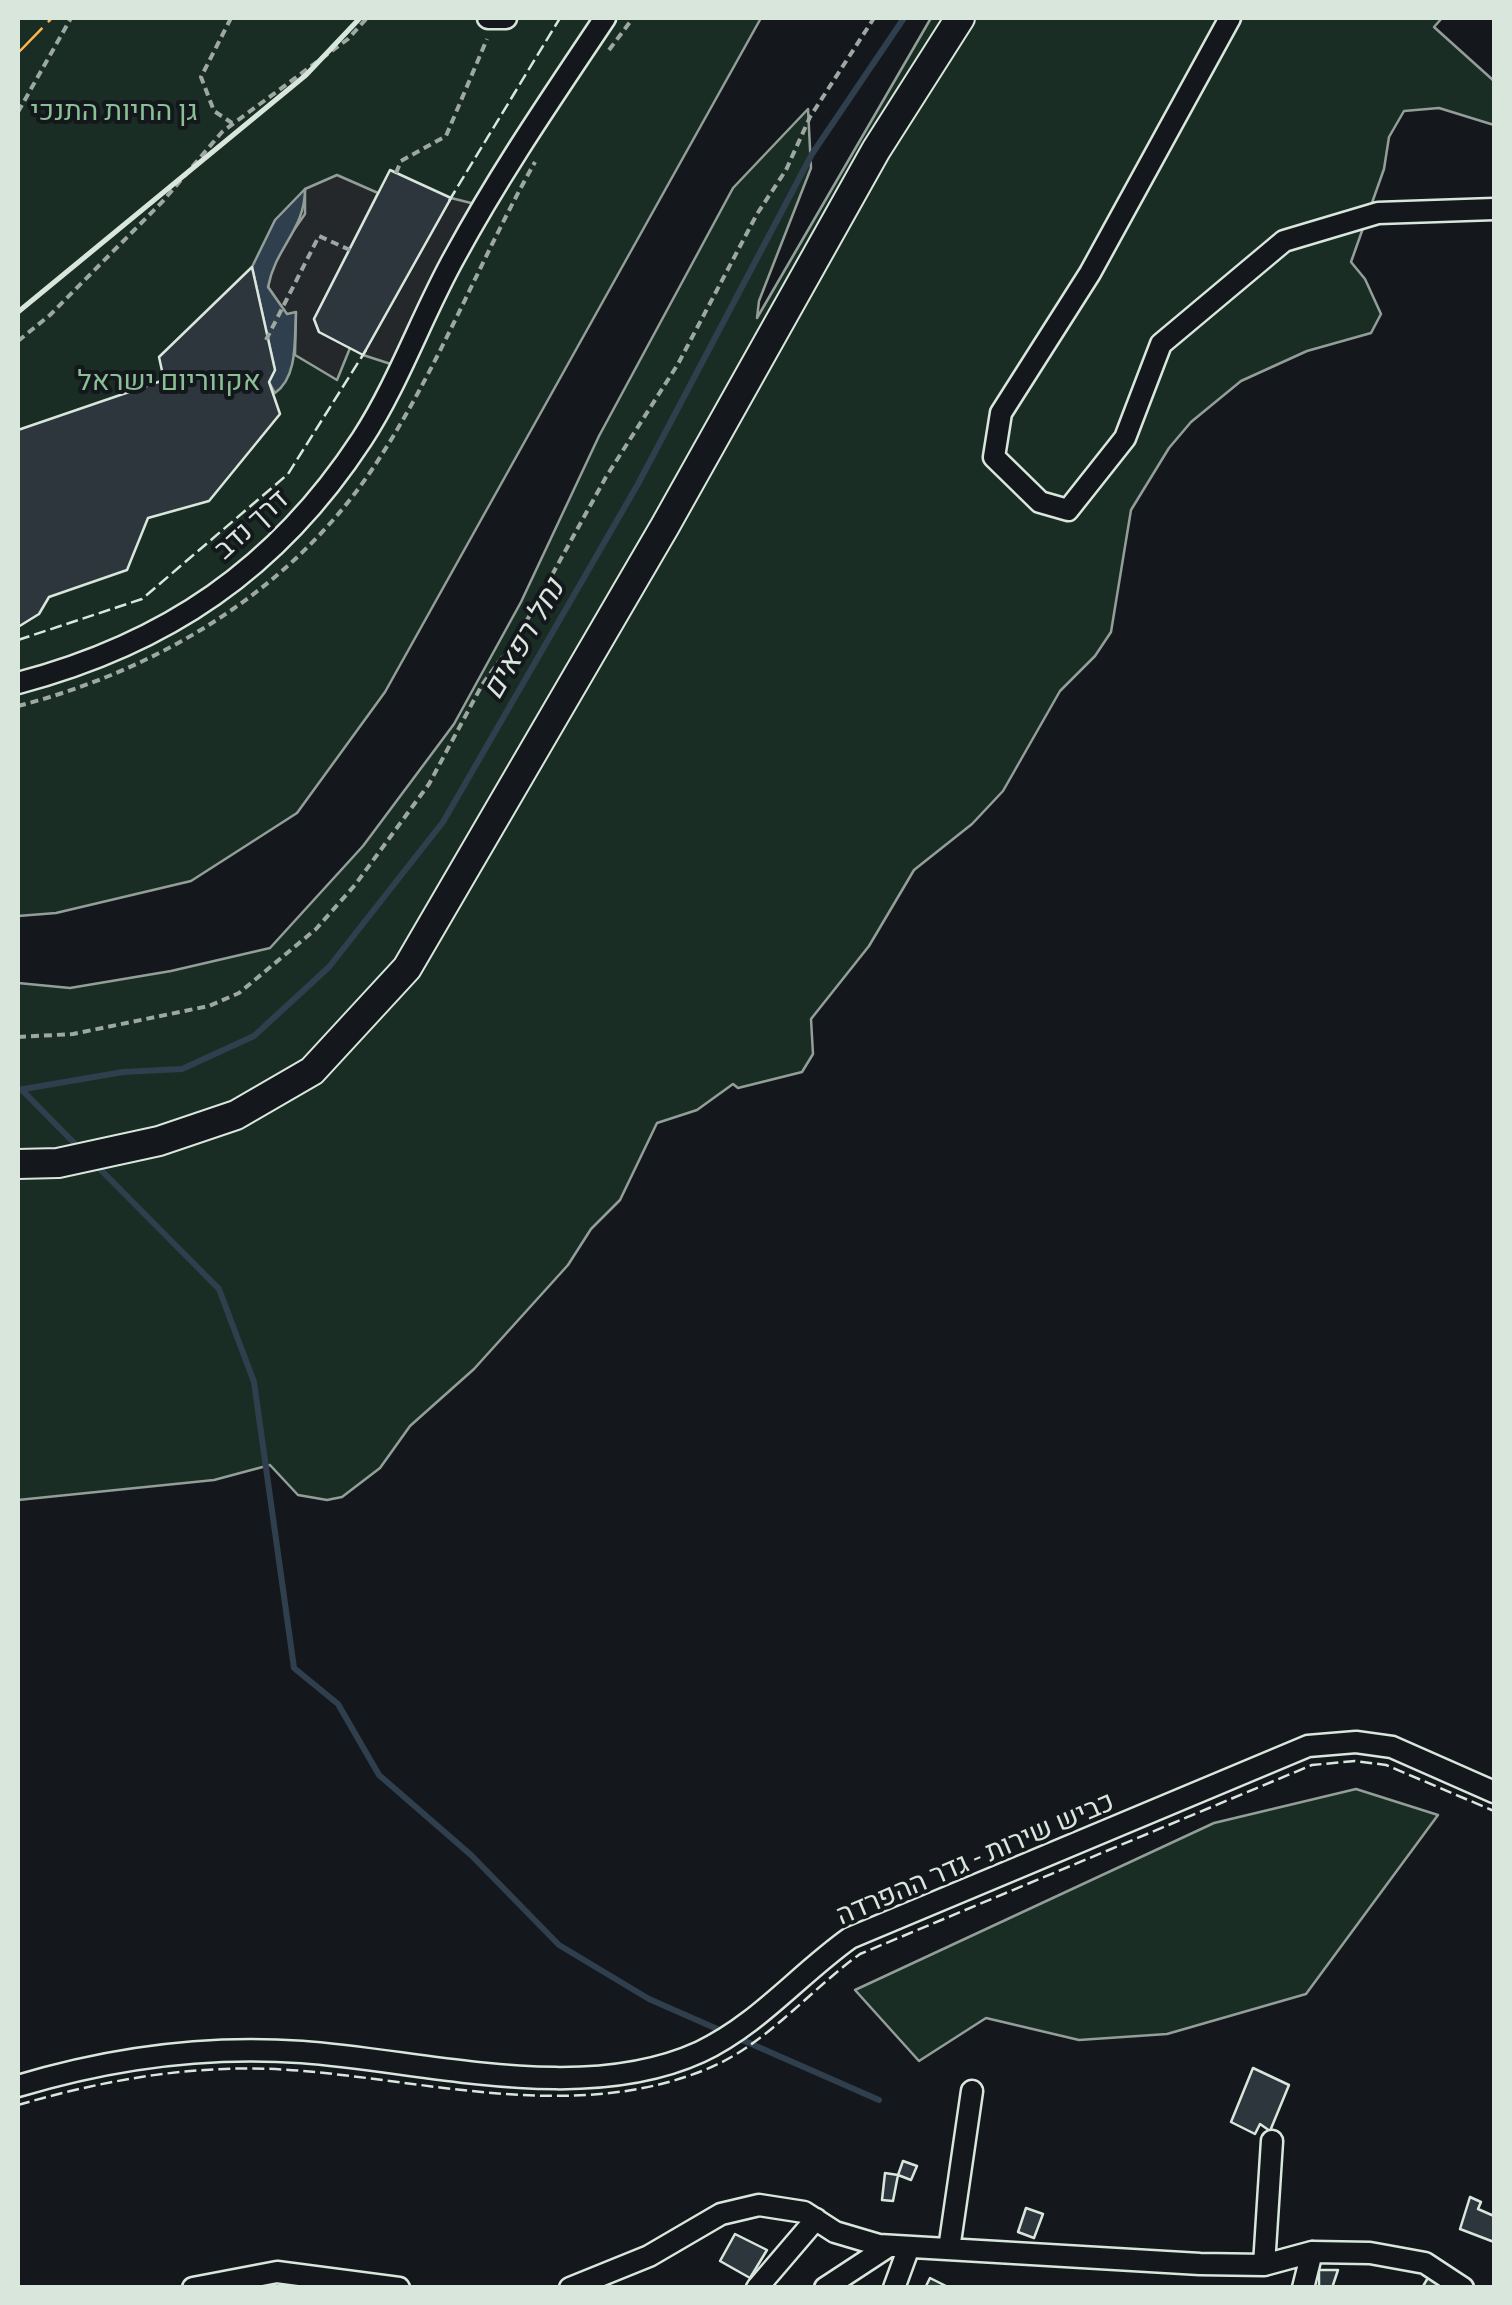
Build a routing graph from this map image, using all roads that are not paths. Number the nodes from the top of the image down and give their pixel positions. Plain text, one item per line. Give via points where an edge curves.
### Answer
1 (604, 18) edge
2 (960, 18) edge
3 (1230, 18) edge
4 (1494, 208) edge
5 (18, 683) edge
6 (18, 1164) edge
7 (1494, 1792) edge
8 (18, 2086) edge
9 (972, 2091) dead end
10 (1272, 2141) dead end
11 (816, 2219) junction
12 (899, 2246) junction
13 (949, 2250) junction
14 (1312, 2252) junction
15 (1264, 2265) junction
16 (193, 2288) edge
17 (399, 2288) edge
18 (570, 2288) edge
19 (757, 2288) edge
20 (825, 2288) edge
21 (894, 2288) edge
22 (1303, 2288) edge
23 (1463, 2288) edge

1 - 5 street, דרך נדב via 453,259 363,437 322,494 270,552 162,631 109,656
2 - 6 main road via 876,150 406,968 312,1072 236,1115 159,1141 58,1163
3 - 4 street via 1090,273 1001,413 994,458 1040,502 1068,510 1125,438 1161,344 1284,241 1378,213
7 - 8 street, כביש שירות - גדר ההפרדה via 1392,1747 1308,1746 879,1924 817,1962 762,2016 726,2038 628,2073 517,2076 300,2051 168,2052
9 - 13 street
10 - 15 street
11 - 12 street via 835,2232
11 - 18 street via 759,2205 721,2214 650,2256
11 - 19 street
12 - 13 street
12 - 20 street
12 - 21 street
13 - 15 street
14 - 15 street
14 - 22 street
14 - 23 street via 1425,2262
16 - 17 street via 277,2272

